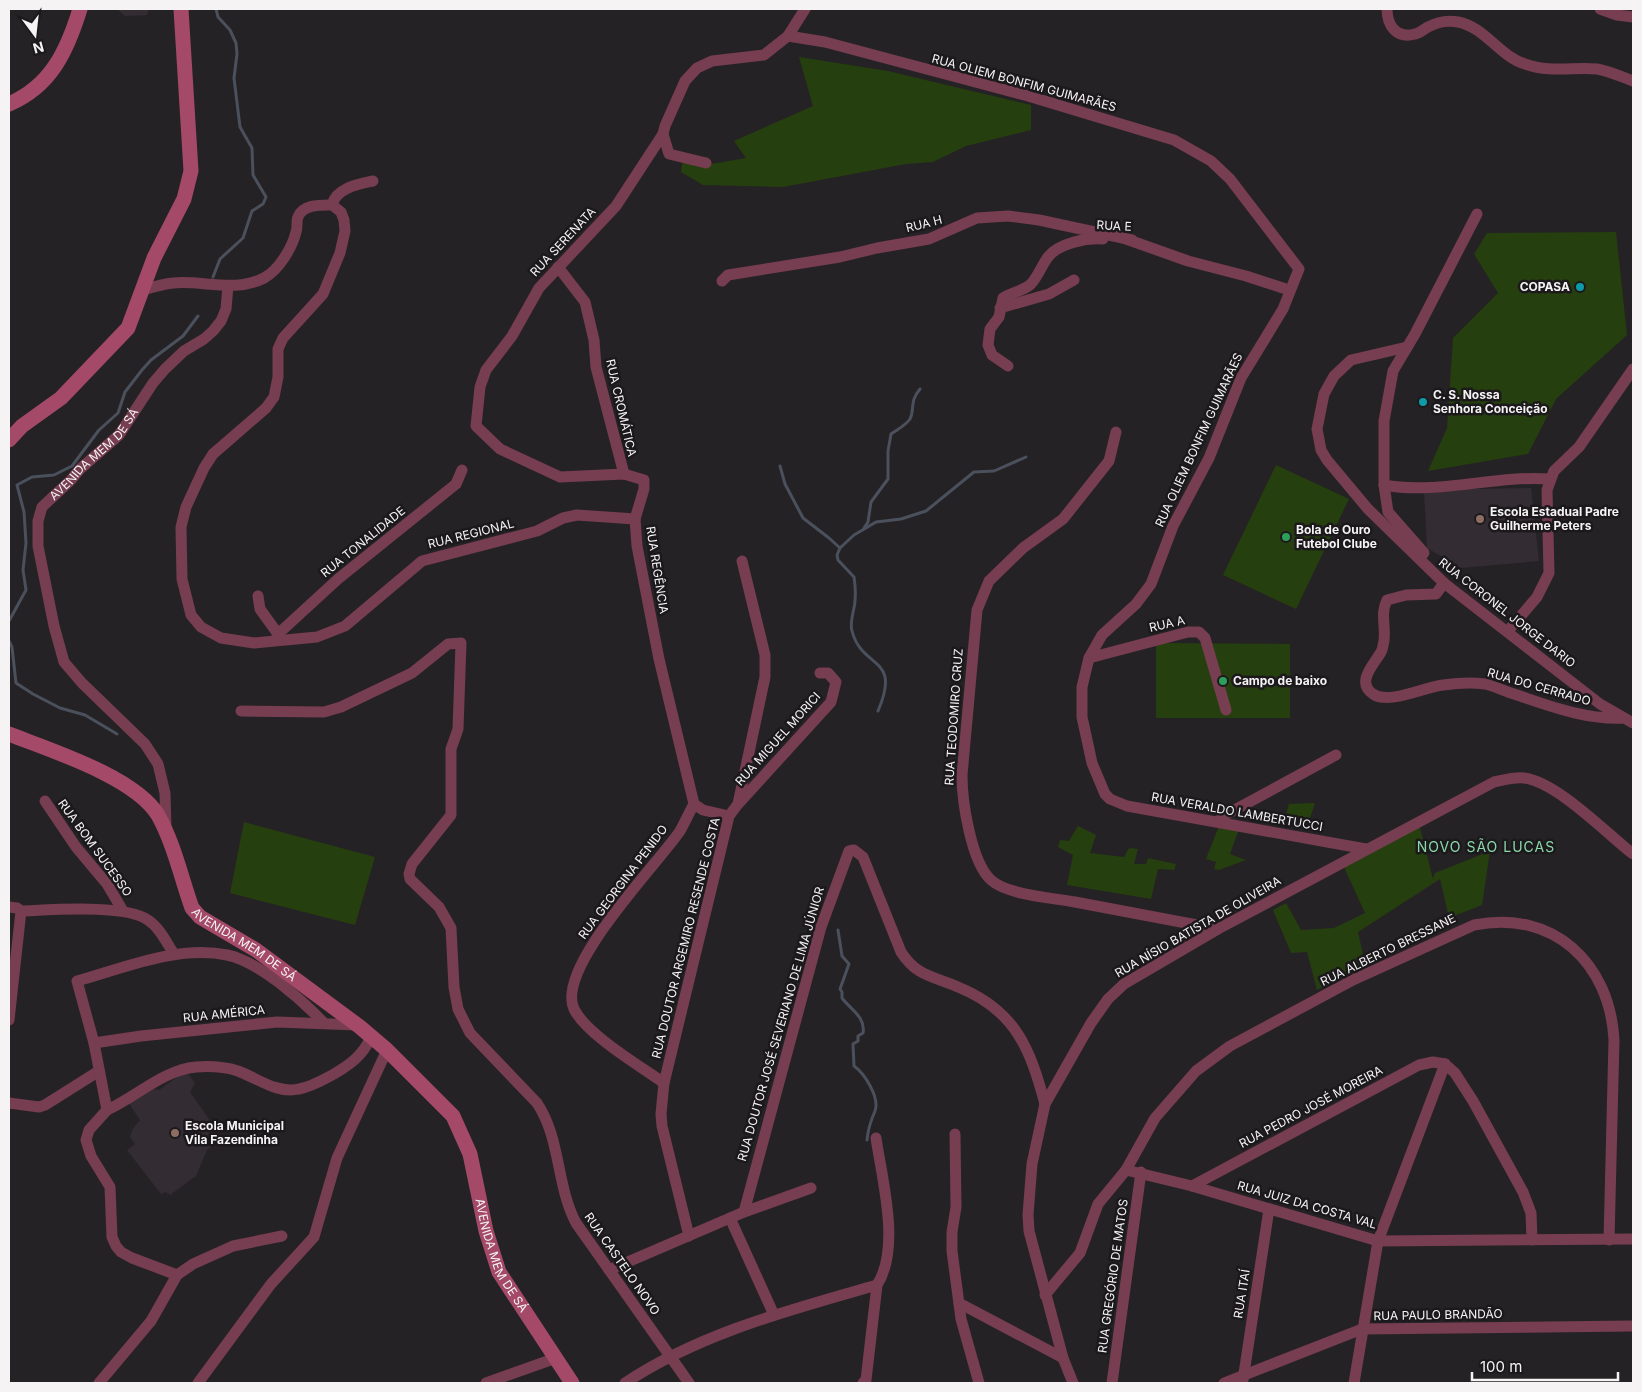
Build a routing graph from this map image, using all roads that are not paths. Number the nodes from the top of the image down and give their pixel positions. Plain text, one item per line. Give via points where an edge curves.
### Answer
1 (80, 9) edge
2 (170, 9) edge
3 (180, 9) edge
4 (805, 9) edge
5 (1387, 9) edge
6 (1600, 9) edge
7 (1633, 17) edge
8 (788, 36) junction
9 (1633, 81) edge
10 (9, 104) edge
11 (663, 134) junction
12 (706, 163) dead end
13 (187, 171) junction
14 (373, 181) dead end
15 (332, 205) junction
16 (1477, 214) dead end
17 (1132, 240) junction
18 (558, 267) junction
19 (722, 280) dead end
20 (1074, 280) dead end
21 (228, 286) junction
22 (143, 290) junction
23 (1289, 290) junction
24 (1000, 308) junction
25 (1407, 347) junction
26 (1008, 366) dead end
27 (1633, 369) edge
28 (486, 370) joint
29 (1116, 432) dead end
30 (9, 440) edge
31 (462, 470) dead end
32 (624, 474) junction
33 (1550, 479) junction
34 (1384, 485) junction
35 (635, 519) junction
36 (1424, 553) dead end
37 (742, 561) dead end
38 (1444, 583) junction
39 (258, 596) dead end
40 (1508, 631) junction
41 (277, 638) junction
42 (1089, 658) junction
43 (820, 673) dead end
44 (1226, 710) dead end
45 (241, 711) dead end
46 (1630, 721) edge
47 (9, 734) edge
48 (1336, 755) dead end
49 (1105, 794) joint
50 (45, 801) dead end
51 (694, 804) junction
52 (738, 804) junction
53 (729, 816) junction
54 (1218, 821) junction
55 (166, 832) junction
56 (1366, 849) junction
57 (1633, 854) edge
58 (9, 907) edge
59 (21, 911) junction
60 (123, 911) junction
61 (1218, 930) junction
62 (174, 954) junction
63 (9, 1020) edge
64 (323, 1022) junction
65 (357, 1025) junction
66 (371, 1037) junction
67 (94, 1043) junction
68 (387, 1050) junction
69 (1446, 1064) junction
70 (99, 1071) junction
71 (664, 1083) junction
72 (9, 1103) edge
73 (1046, 1104) junction
74 (107, 1110) junction
75 (955, 1134) dead end
76 (876, 1138) dead end
77 (1126, 1170) junction
78 (1142, 1172) junction
79 (1192, 1186) junction
80 (811, 1188) dead end
81 (1269, 1209) junction
82 (744, 1212) junction
83 (730, 1218) junction
84 (282, 1236) dead end
85 (688, 1236) junction
86 (1633, 1239) edge
87 (1532, 1240) junction
88 (1609, 1240) junction
89 (1378, 1241) junction
90 (609, 1270) junction
91 (177, 1274) junction
92 (877, 1285) junction
93 (1045, 1294) junction
94 (960, 1303) junction
95 (774, 1315) junction
96 (1633, 1326) edge
97 (1362, 1329) junction
98 (670, 1355) junction
99 (556, 1358) junction
100 (1063, 1358) junction
101 (1244, 1379) edge
102 (866, 1382) edge
103 (99, 1383) edge
104 (198, 1383) edge
105 (486, 1383) edge
106 (572, 1383) edge
107 (625, 1383) edge
108 (689, 1383) edge
109 (979, 1383) edge
110 (1073, 1383) edge
111 (1112, 1383) edge
112 (1224, 1383) edge
113 (1354, 1383) edge

1 - 10 street via 62,59 23,98
2 - 13 street
3 - 13 street
4 - 8 street, RUA SERENATA
5 - 9 street via 1387,19 1393,30 1401,35 1416,34 1447,21 1460,22 1480,31 1498,48 1523,64 1547,70 1599,70
6 - 7 street
8 - 11 street, RUA SERENATA via 764,55 712,61 697,68 685,82
8 - 23 street, RUA OLIEM BONFIM GUIMARÃES via 825,42 1022,94 1174,140 1211,161 1247,200 1299,270
11 - 12 street via 669,154
11 - 18 street, RUA SERENATA via 616,206
13 - 22 street via 184,199 154,258
14 - 15 street via 343,191
15 - 21 street via 315,205 298,217 291,244 276,269 264,278
15 - 41 street, RUA REGIONAL via 341,212 345,231 340,253 323,294 283,338 278,349 274,397 266,408 213,454 190,494 181,527 186,599 191,614 201,627 221,638 254,643
16 - 25 street
17 - 19 street, RUA H via 1039,220 1008,216 977,218 929,238 840,258 728,275
17 - 23 street, RUA E via 1188,261
17 - 24 street, RUA E via 1089,238 1062,248 1049,256 1030,286 1012,292 1004,298
18 - 28 street, RUA SERENATA via 539,288 512,336
18 - 32 street, RUA CROMÁTICA via 585,302 594,340 596,368
20 - 24 street via 1049,294
21 - 22 street via 173,283
21 - 55 street, AVENIDA MEM DE SÁ via 226,309 213,331 165,369 119,435 42,507 38,521 38,546 64,662 146,744 158,764 165,793
22 - 30 street via 128,328 61,398 22,426
23 - 42 street, RUA OLIEM BONFIM GUIMARÃES via 1283,309 1241,378 1209,458 1173,526 1151,584 1136,604 1102,635
24 - 26 street, RUA E via 999,317 990,329 988,345 992,355
25 - 34 street via 1393,371 1384,421
25 - 38 street, RUA CORONEL JORGE DARIO via 1352,360 1334,376 1324,394 1317,429 1327,460 1368,509
27 - 33 street via 1578,447
28 - 32 street, RUA REGÊNCIA via 480,387 476,426 500,450 560,477
29 - 61 street, RUA TEODOMIRO CRUZ via 1109,461 1063,519 1023,548 989,581 977,610 962,800 971,838 990,880 1048,897
31 - 41 street, RUA TONALIDADE via 456,484 338,579
32 - 35 street, RUA REGÊNCIA via 644,480
33 - 34 street via 1522,477 1407,489
33 - 40 street via 1547,490 1549,573 1537,597
34 - 36 street via 1388,512
35 - 41 street, RUA REGIONAL via 577,515 563,518 538,531 422,561 345,626 317,637
35 - 51 street, RUA REGÊNCIA via 654,636
37 - 52 street, RUA DOUTOR ARGEMIRO RESENDE COSTA via 765,655 764,677
38 - 40 street, RUA CORONEL JORGE DARIO
38 - 46 street, RUA DO CERRADO via 1436,594 1388,600 1383,609 1382,652 1367,670 1367,684 1372,694 1394,698 1443,685 1487,684 1580,716
39 - 41 street via 260,609
40 - 46 street, RUA CORONEL JORGE DARIO via 1600,704
42 - 44 street, RUA A via 1188,632 1199,632 1205,638
42 - 49 street, RUA OLIEM BONFIM GUIMARÃES via 1082,687 1082,717 1092,764
43 - 52 street, RUA MIGUEL MORICI via 828,673 836,682 831,702
45 - 90 street, RUA CASTELO NOVO via 314,712 341,707 412,673 448,644 461,643 459,722 451,749 451,815 410,870 410,879 439,907 451,928 454,987 462,1020 470,1033 545,1115 571,1212
47 - 55 street via 124,784 156,813
48 - 54 street
49 - 54 street, RUA VERALDO LAMBERTUCCI via 1127,806
50 - 60 street, RUA BOM SUCESSO via 76,847 107,884
51 - 53 street via 703,810
51 - 71 street, RUA GEORGINA PENIDO via 680,831 589,949 573,983 571,998 581,1020
52 - 53 street, RUA DOUTOR ARGEMIRO RESENDE COSTA
53 - 71 street, RUA DOUTOR ARGEMIRO RESENDE COSTA
54 - 56 street, RUA VERALDO LAMBERTUCCI
55 - 65 street, AVENIDA MEM DE SÁ via 192,908 200,917 256,950
56 - 57 street, RUA NÍSIO BATISTA DE OLIVEIRA via 1494,782 1524,778 1537,781 1562,795
56 - 61 street, RUA NÍSIO BATISTA DE OLIVEIRA
58 - 59 street
59 - 60 street
59 - 63 street
60 - 62 street via 147,919 159,929
61 - 73 street, RUA NÍSIO BATISTA DE OLIVEIRA via 1124,984 1108,999 1087,1029
62 - 64 street via 228,955 248,964 298,996
62 - 67 street via 77,981
64 - 65 street, RUA AMÉRICA
64 - 67 street, RUA AMÉRICA via 277,1022
65 - 66 street, AVENIDA MEM DE SÁ
66 - 68 street, AVENIDA MEM DE SÁ
66 - 74 street via 364,1053 351,1064 298,1090 277,1088 237,1071 195,1067 176,1072
67 - 70 street
68 - 99 street, AVENIDA MEM DE SÁ via 453,1116 470,1154 486,1231 499,1272
68 - 104 street via 337,1158 314,1237 271,1284
69 - 79 street, RUA PEDRO JOSÉ MOREIRA via 1419,1065
69 - 87 street via 1474,1101 1523,1192 1531,1213
69 - 89 street
70 - 72 street via 45,1105
70 - 74 street
71 - 85 street, RUA DOUTOR ARGEMIRO RESENDE COSTA via 660,1114
73 - 82 street, RUA DOUTOR JOSÉ SEVERIANO DE LIMA JÚNIOR via 1022,1039 1004,1014 985,1000 918,972 908,963 863,857 854,850 848,851 821,927
73 - 93 street, RUA NÍSIO BATISTA DE OLIVEIRA via 1032,1164 1028,1215
74 - 91 street via 89,1130 86,1140 91,1156 110,1187 112,1237 120,1252
75 - 94 street via 956,1207 952,1251
76 - 92 street via 889,1235 885,1267
77 - 78 street, RUA JUIZ DA COSTA VAL
77 - 88 street, RUA ALBERTO BRESSANE via 1155,1118 1172,1096 1196,1071 1230,1046 1353,980 1466,928 1494,921 1513,921 1551,934 1571,945 1597,976 1608,996 1614,1040
77 - 93 street, RUA ALBERTO BRESSANE via 1098,1204 1080,1253
78 - 79 street, RUA JUIZ DA COSTA VAL
78 - 111 street, RUA GREGÓRIO DE MATOS
79 - 81 street, RUA JUIZ DA COSTA VAL
80 - 82 street
81 - 89 street, RUA JUIZ DA COSTA VAL
81 - 101 street, RUA ITAÍ
82 - 83 street
83 - 85 street
83 - 95 street
84 - 91 street via 233,1246
85 - 90 street
86 - 88 street, RUA JUIZ DA COSTA VAL
87 - 88 street, RUA JUIZ DA COSTA VAL
87 - 89 street, RUA JUIZ DA COSTA VAL
89 - 97 street
90 - 98 street, RUA CASTELO NOVO
91 - 103 street via 151,1321
92 - 95 street
92 - 102 street
93 - 100 street, RUA NÍSIO BATISTA DE OLIVEIRA
94 - 100 street
94 - 109 street
95 - 98 street
96 - 97 street, RUA PAULO BRANDÃO
97 - 101 street, RUA PAULO BRANDÃO
97 - 113 street
98 - 107 street
98 - 108 street, RUA CASTELO NOVO
99 - 105 street
99 - 106 street, AVENIDA MEM DE SÁ
100 - 110 street, RUA NÍSIO BATISTA DE OLIVEIRA
101 - 112 street, RUA PAULO BRANDÃO

